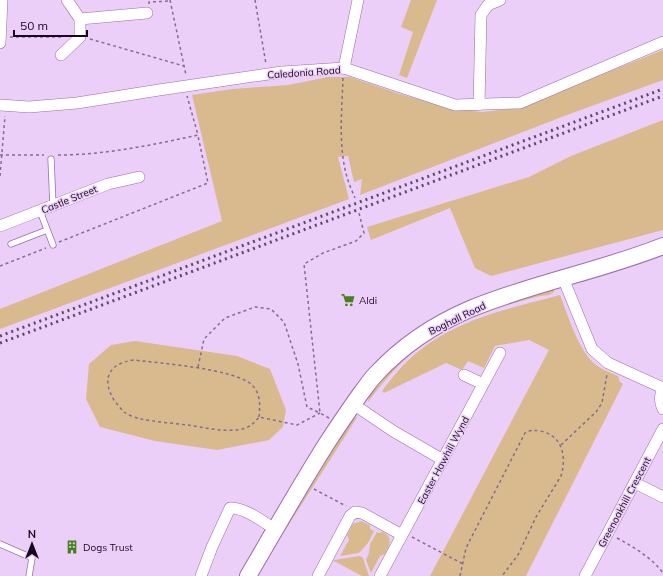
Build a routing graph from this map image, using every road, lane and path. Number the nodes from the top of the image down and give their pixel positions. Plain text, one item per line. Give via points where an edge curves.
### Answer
1 (2, 0) edge
2 (67, 0) edge
3 (255, 0) edge
4 (358, 0) edge
5 (500, 0) edge
6 (170, 1) edge
7 (147, 13) joint
8 (80, 19) junction
9 (0, 37) edge
10 (80, 37) junction
11 (663, 42) edge
12 (0, 43) edge
13 (61, 55) dead end
14 (184, 66) junction
15 (344, 68) junction
16 (268, 74) junction
17 (184, 86) junction
18 (3, 105) edge
19 (479, 105) junction
20 (198, 135) junction
21 (1, 155) edge
22 (50, 156) junction
23 (0, 176) edge
24 (139, 176) dead end
25 (355, 198) dead end
26 (52, 206) junction
27 (40, 210) junction
28 (360, 213) dead end
29 (0, 226) edge
30 (47, 230) junction
31 (11, 244) dead end
32 (53, 245) junction
33 (663, 246) edge
34 (0, 266) edge
35 (563, 278) junction
36 (500, 353) dead end
37 (608, 363) junction
38 (198, 368) junction
39 (464, 375) dead end
40 (483, 384) junction
41 (663, 388) edge
42 (353, 404) junction
43 (663, 409) edge
44 (320, 413) junction
45 (259, 417) junction
46 (339, 424) junction
47 (663, 429) edge
48 (561, 445) junction
49 (443, 460) junction
50 (635, 483) junction
51 (312, 492) dead end
52 (663, 497) edge
53 (355, 512) junction
54 (276, 530) junction
55 (608, 533) junction
56 (402, 534) junction
57 (0, 544) edge
58 (463, 564) junction
59 (663, 572) edge
60 (29, 576) edge
61 (201, 576) edge
62 (248, 576) edge
63 (318, 576) edge
64 (380, 576) edge
65 (460, 576) edge
66 (502, 576) edge
67 (585, 576) edge

1 - 9 street
2 - 8 street
3 - 16 path
4 - 15 street
5 - 19 street via 488,5 481,15
6 - 7 path via 149,2
6 - 14 path
7 - 8 street
8 - 10 street
9 - 10 path
9 - 12 street
10 - 13 street
10 - 14 path
11 - 19 street, Caledonia Road via 520,103
14 - 17 path
15 - 16 street, Caledonia Road
15 - 19 street, Caledonia Road via 455,105
15 - 25 path via 341,122 343,151 347,176
16 - 17 street, Caledonia Road
17 - 18 street, Caledonia Road via 76,103 29,107
17 - 20 path
18 - 21 path
20 - 22 path via 160,144 83,155
20 - 32 path via 208,182
21 - 22 path
21 - 23 path
22 - 26 lane
24 - 26 street, Castle Street via 108,184
26 - 27 street, Castle Street
27 - 29 street, Castle Street
27 - 30 lane
28 - 44 path via 364,233 356,241 323,253 304,264
30 - 31 lane
30 - 32 lane
32 - 34 path
33 - 35 street, Boghall Road
35 - 37 street via 592,349
35 - 42 street, Boghall Road via 497,299 424,333 375,375
36 - 40 street, Easter Hawhill Wynd
37 - 41 street
37 - 48 path via 602,403
38 - 44 path via 204,339 225,318 255,307 271,309 284,322 298,364 306,407
38 - 45 path via 243,378 253,386 259,396
38 - 45 path via 134,360 123,361 109,374 107,384 110,393 124,412 140,419 227,430 252,425
39 - 40 street
40 - 49 street, Easter Hawhill Wynd
41 - 43 street via 660,403
42 - 46 street, Boghall Road
42 - 49 street
44 - 45 path via 297,425
44 - 46 path
46 - 54 street, Boghall Road
47 - 50 street, Greenoakhill Crescent
48 - 58 path via 556,438 546,432 530,430 525,433 466,548
48 - 66 path via 561,476 536,517 518,555
49 - 56 street, Easter Hawhill Wynd
50 - 52 street
50 - 55 street, Greenoakhill Crescent
51 - 53 path via 314,488
53 - 56 street via 362,513
53 - 63 street via 350,516
54 - 61 street via 237,507 230,508
54 - 62 street, Boghall Road
55 - 59 path via 637,549
55 - 67 street, Greenoakhill Crescent
56 - 58 path
56 - 64 street, Easter Hawhill Wynd
57 - 60 lane via 32,558
58 - 65 path

